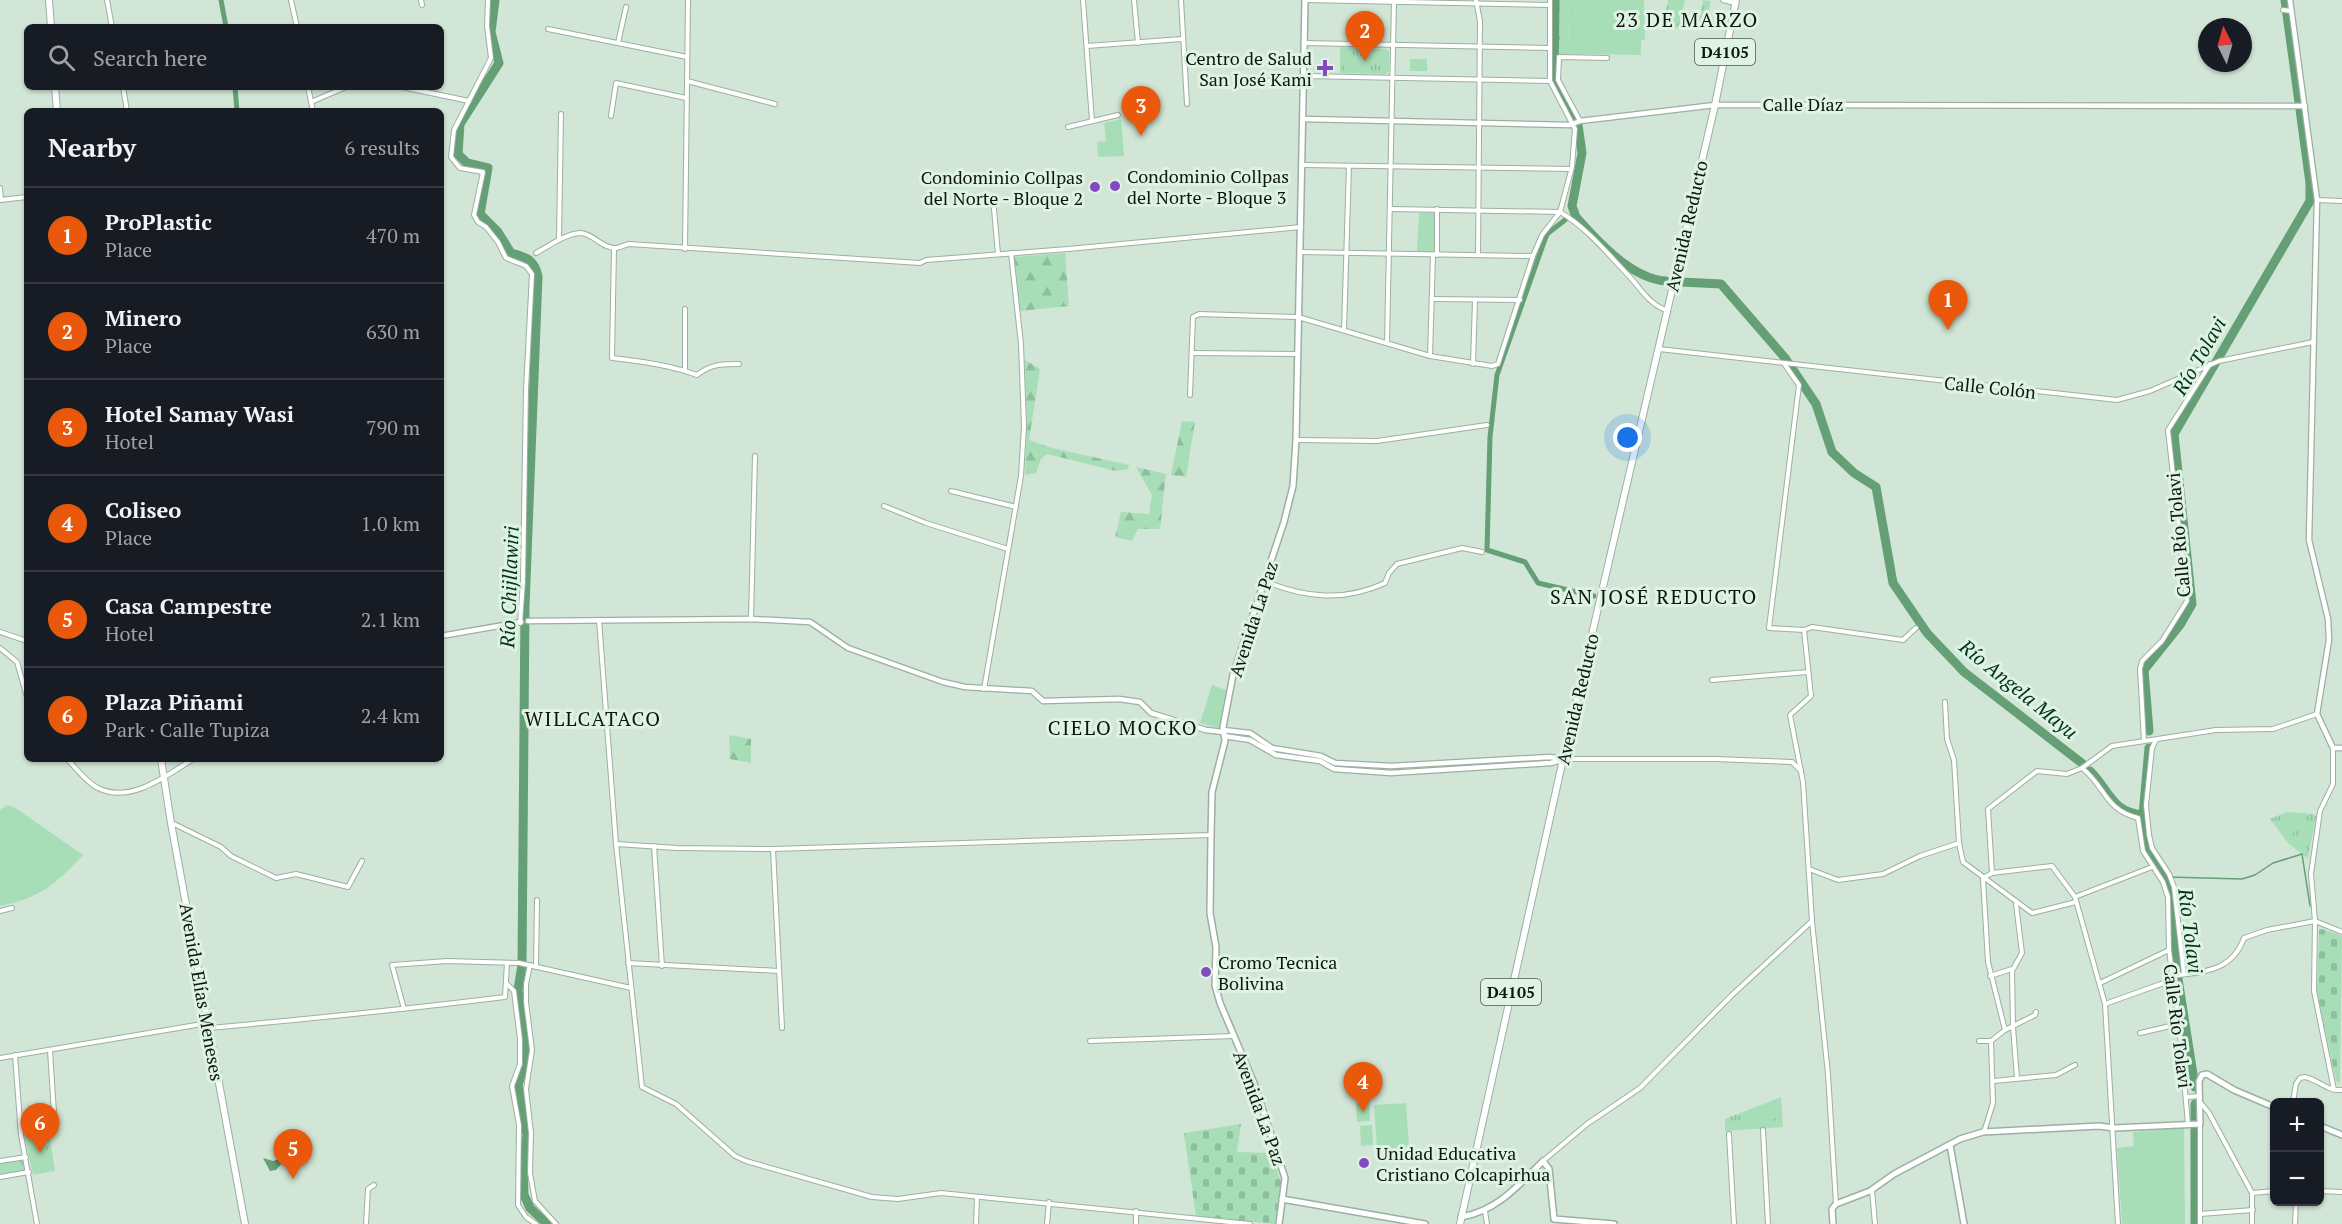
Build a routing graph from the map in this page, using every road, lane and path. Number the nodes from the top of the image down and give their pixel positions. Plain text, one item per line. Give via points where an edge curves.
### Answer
1 (49, 0) edge
2 (107, 0) edge
3 (291, 0) edge
4 (488, 0) edge
5 (688, 0) edge
6 (1083, 0) edge
7 (1134, 0) edge
8 (1181, 0) edge
9 (1305, 0) edge
10 (1723, 0) edge
11 (2290, 0) edge
12 (1351, 1) edge
13 (1394, 1) edge
14 (1432, 1) edge
15 (1736, 1) edge
16 (1476, 2) edge
17 (1508, 2) edge
18 (1550, 3) edge
19 (626, 7) dead end
20 (2283, 10) dead end
21 (2290, 11) junction
22 (51, 24) edge
23 (111, 24) edge
24 (296, 24) edge
25 (548, 30) dead end
26 (1182, 39) junction
27 (1137, 42) junction
28 (618, 43) junction
29 (1304, 43) junction
30 (1392, 45) junction
31 (1087, 46) junction
32 (1480, 47) junction
33 (1550, 48) junction
34 (687, 57) junction
35 (1607, 58) dead end
36 (1304, 78) junction
37 (1391, 78) junction
38 (1480, 80) junction
39 (687, 81) junction
40 (1267, 81) dead end
41 (1550, 81) junction
42 (56, 90) edge
43 (124, 90) edge
44 (309, 90) edge
45 (339, 90) edge
46 (415, 90) edge
47 (686, 98) junction
48 (311, 102) junction
49 (469, 102) junction
50 (775, 104) dead end
51 (1187, 104) dead end
52 (1715, 105) junction
53 (2301, 106) junction
54 (57, 108) edge
55 (126, 108) edge
56 (312, 108) edge
57 (561, 114) dead end
58 (1118, 115) dead end
59 (611, 116) dead end
60 (1303, 119) junction
61 (1092, 121) junction
62 (1580, 121) junction
63 (1392, 122) junction
64 (1480, 123) junction
65 (1573, 123) junction
66 (1068, 127) dead end
67 (1302, 165) junction
68 (1349, 166) junction
69 (1391, 166) junction
70 (1479, 167) junction
71 (1572, 169) junction
72 (0, 188) edge
73 (24, 197) edge
74 (993, 198) dead end
75 (1, 200) edge
76 (2317, 200) junction
77 (2342, 201) edge
78 (1391, 209) junction
79 (1437, 209) junction
80 (1478, 210) junction
81 (1560, 212) junction
82 (1300, 227) junction
83 (559, 240) junction
84 (614, 248) junction
85 (685, 249) junction
86 (1300, 252) junction
87 (536, 253) dead end
88 (1011, 253) junction
89 (1346, 253) junction
90 (998, 254) junction
91 (1389, 254) junction
92 (1435, 255) junction
93 (1478, 255) junction
94 (1533, 256) junction
95 (1432, 298) junction
96 (1475, 300) junction
97 (1520, 300) junction
98 (685, 309) dead end
99 (1666, 310) junction
100 (1298, 318) junction
101 (1344, 329) junction
102 (1387, 342) junction
103 (2313, 342) junction
104 (1658, 349) junction
105 (1192, 353) junction
106 (1297, 354) junction
107 (1430, 356) junction
108 (2211, 363) junction
109 (739, 364) dead end
110 (1473, 364) junction
111 (1785, 364) junction
112 (685, 370) junction
113 (1190, 395) dead end
114 (1487, 425) dead end
115 (1296, 440) junction
116 (755, 456) dead end
117 (951, 490) dead end
118 (884, 506) dead end
119 (1016, 507) junction
120 (1008, 549) junction
121 (1482, 552) dead end
122 (1264, 581) junction
123 (751, 619) junction
124 (599, 620) junction
125 (528, 621) joint
126 (520, 623) junction
127 (1916, 628) dead end
128 (1804, 630) junction
129 (0, 632) edge
130 (444, 636) edge
131 (24, 640) edge
132 (0, 648) edge
133 (1808, 672) junction
134 (1712, 680) dead end
135 (24, 686) edge
136 (984, 689) junction
137 (1945, 702) dead end
138 (2317, 714) junction
139 (1223, 732) junction
140 (2156, 740) junction
141 (2144, 741) junction
142 (2342, 747) edge
143 (2334, 748) junction
144 (1563, 759) junction
145 (70, 762) edge
146 (161, 762) edge
147 (188, 762) edge
148 (2082, 768) junction
149 (1801, 772) junction
150 (163, 778) junction
151 (171, 823) junction
152 (1211, 835) junction
153 (1959, 843) junction
154 (616, 844) junction
155 (654, 846) junction
156 (772, 849) junction
157 (363, 861) dead end
158 (2152, 867) junction
159 (1809, 868) junction
160 (1992, 873) junction
161 (1983, 878) junction
162 (2076, 899) junction
163 (537, 900) dead end
164 (2016, 903) junction
165 (12, 908) dead end
166 (0, 911) edge
167 (1812, 921) junction
168 (2315, 921) junction
169 (2342, 932) edge
170 (2169, 950) junction
171 (507, 963) junction
172 (628, 963) junction
173 (528, 965) junction
174 (662, 966) junction
175 (536, 968) junction
176 (2013, 969) junction
177 (779, 971) junction
178 (2184, 974) junction
179 (1990, 976) junction
180 (2172, 978) junction
181 (506, 983) junction
182 (2100, 983) junction
183 (631, 988) junction
184 (2105, 1004) junction
185 (404, 1009) junction
186 (2036, 1012) dead end
187 (2179, 1024) junction
188 (209, 1025) junction
189 (2013, 1027) junction
190 (782, 1028) dead end
191 (2005, 1030) junction
192 (2140, 1033) dead end
193 (1233, 1036) junction
194 (1090, 1041) dead end
195 (1979, 1041) dead end
196 (1991, 1041) junction
197 (50, 1050) junction
198 (15, 1055) junction
199 (0, 1058) edge
200 (2075, 1065) dead end
201 (2017, 1078) junction
202 (1994, 1081) junction
203 (2334, 1090) junction
204 (2342, 1090) edge
205 (2187, 1097) junction
206 (2294, 1098) edge
207 (2200, 1099) junction
208 (2270, 1105) edge
209 (2188, 1124) junction
210 (2200, 1124) junction
211 (2114, 1128) junction
212 (2324, 1128) edge
213 (55, 1129) dead end
214 (1763, 1130) dead end
215 (1983, 1132) junction
216 (1729, 1134) dead end
217 (2342, 1135) edge
218 (1950, 1145) junction
219 (26, 1157) junction
220 (0, 1161) edge
221 (1543, 1161) junction
222 (29, 1172) junction
223 (0, 1177) edge
224 (374, 1185) dead end
225 (1872, 1190) junction
226 (2270, 1191) edge
227 (2324, 1191) edge
228 (2342, 1192) edge
229 (2252, 1193) junction
230 (978, 1197) junction
231 (1282, 1199) junction
232 (1049, 1202) junction
233 (1836, 1204) junction
234 (2296, 1206) edge
235 (1485, 1210) junction
236 (2253, 1210) junction
237 (1136, 1211) junction
238 (2200, 1214) junction
239 (1461, 1220) edge
240 (1554, 1221) edge
241 (37, 1224) edge
242 (245, 1224) edge
243 (366, 1224) edge
244 (536, 1224) edge
245 (556, 1224) edge
246 (976, 1224) edge
247 (1047, 1224) edge
248 (1136, 1224) edge
249 (1250, 1224) edge
250 (1279, 1224) edge
251 (1425, 1224) edge
252 (1486, 1224) edge
253 (1614, 1224) edge
254 (1734, 1224) edge
255 (1768, 1224) edge
256 (1833, 1224) edge
257 (1875, 1224) edge
258 (1964, 1224) edge
259 (2112, 1224) edge
260 (2118, 1224) edge
261 (2200, 1224) edge
262 (2252, 1224) edge
263 (2295, 1224) edge

1 - 22 main road
2 - 23 street
3 - 24 street
4 - 49 street via 491,58
5 - 34 street
6 - 31 street
7 - 27 street
8 - 26 street
9 - 12 street
9 - 29 main road, Avenida La Paz
10 - 15 street
11 - 21 street
12 - 13 street
13 - 14 street
13 - 30 street
14 - 16 street
15 - 52 main road, Avenida Reducto / D4105
16 - 17 street
16 - 32 street
17 - 18 street
18 - 33 street
19 - 28 street
20 - 21 street
21 - 53 street
25 - 28 street
26 - 27 street
26 - 51 street
27 - 31 street
28 - 34 street
29 - 30 street
29 - 36 main road, Avenida La Paz
30 - 32 street
30 - 37 street
31 - 61 street
32 - 33 street
32 - 38 street
33 - 41 street
34 - 39 street
35 - 62 street via 1559,57 1558,80
36 - 37 street
36 - 40 street
36 - 60 main road, Avenida La Paz
37 - 38 street
37 - 63 street
38 - 41 street
38 - 64 street
39 - 47 street
39 - 50 street
41 - 65 street
42 - 54 main road
43 - 55 street
44 - 48 street
45 - 48 street
46 - 49 street
47 - 59 street via 616,83
47 - 85 street
48 - 56 street
49 - 126 street via 454,130 451,157 460,168 483,172 474,215 498,242 506,258 526,266 532,274
52 - 53 street, Calle Díaz
52 - 62 street, Calle Díaz
52 - 99 main road, Avenida Reducto / D4105
53 - 76 street
57 - 83 street
58 - 61 street
60 - 63 street, Calle Díaz
60 - 67 main road, Avenida La Paz
61 - 66 street
62 - 65 street, Calle Díaz
63 - 64 street, Calle Díaz
63 - 69 street
64 - 65 street, Calle Díaz
64 - 70 street
65 - 71 street
67 - 68 street
67 - 82 main road, Avenida La Paz
68 - 69 street
68 - 89 street
69 - 70 street
69 - 78 street
70 - 71 street
70 - 80 street
71 - 81 street
72 - 75 street
73 - 75 street
74 - 90 street
76 - 77 street
76 - 103 street
78 - 79 street
78 - 91 street
79 - 80 street
79 - 92 street
80 - 81 street
80 - 93 street
81 - 94 street via 1542,235
81 - 99 street via 1572,219 1647,298
82 - 86 main road, Avenida La Paz
82 - 88 street
83 - 84 street via 579,233
83 - 87 street
84 - 85 street via 629,244
84 - 112 street via 612,358
85 - 90 street via 920,263
86 - 89 street
86 - 100 main road, Avenida La Paz
88 - 90 street
88 - 119 street via 1022,344 1024,426
89 - 91 street
89 - 101 street
91 - 92 street
91 - 102 street
92 - 93 street
92 - 95 street
93 - 94 street
94 - 97 street
95 - 96 street
95 - 107 street
96 - 97 street
96 - 110 street
97 - 110 street via 1498,363
98 - 112 street
99 - 104 main road, Avenida Reducto / D4105
100 - 101 street
100 - 105 street via 1199,314 1193,317
100 - 106 main road, Avenida La Paz
101 - 102 street
102 - 107 street
103 - 108 street, Calle Colón
103 - 138 street via 2309,540 2330,640
104 - 111 street, Calle Colón
104 - 144 main road, Avenida Reducto / D4105
105 - 106 street
105 - 113 street
106 - 115 main road, Avenida La Paz
107 - 110 street
108 - 111 street, Calle Colón via 2150,391 2117,400
108 - 141 street, Calle Río Tolavi via 2168,430 2187,601 2162,641 2142,661
109 - 112 street via 718,364 697,375
111 - 128 street via 1799,385 1769,627
114 - 115 street via 1377,441
115 - 122 main road, Avenida La Paz via 1293,486
116 - 123 street
117 - 119 street
118 - 120 street
119 - 120 street
120 - 136 street
121 - 122 street via 1462,548 1397,564 1385,583 1358,594 1311,595
122 - 139 main road, Avenida La Paz via 1233,675
123 - 124 street
123 - 136 street via 810,622 848,648 943,682
124 - 125 street
124 - 154 street
125 - 126 street
126 - 130 street
127 - 128 street via 1903,640 1812,627
128 - 133 street
129 - 131 street
132 - 135 street via 17,662
133 - 134 street
133 - 149 street via 1811,696 1790,715
136 - 139 street via 1032,692 1043,701 1140,702 1151,712
137 - 153 street via 1947,739 1954,760
138 - 140 street via 2273,729 2216,730
138 - 143 street
139 - 144 street via 1250,733 1272,748 1307,756 1334,769 1551,764
139 - 152 main road, Avenida La Paz via 1225,741 1212,792
140 - 141 street
140 - 178 street, Calle Río Tolavi via 2146,805 2149,835 2174,887
141 - 148 street via 2112,746
142 - 143 street
143 - 168 street via 2333,784 2320,811 2314,849
144 - 149 street via 1792,762
144 - 239 main road, Avenida Reducto / D4105
145 - 150 street via 96,788 118,794
146 - 150 main road, Avenida Elías Meneses
147 - 150 street
148 - 158 street, Calle Río Tolavi via 2117,810 2138,818 2143,851
148 - 160 street via 2067,774 2037,771 1988,809
149 - 159 street
150 - 151 main road, Avenida Elías Meneses
151 - 157 street via 276,879 296,874 348,887
151 - 188 main road, Avenida Elías Meneses
152 - 156 street
152 - 193 main road, Avenida La Paz via 1210,913 1216,947 1215,985
153 - 159 street via 1883,874 1838,880
153 - 161 street via 1963,862
154 - 155 street
154 - 172 street
155 - 156 street
155 - 174 street
156 - 177 street
158 - 162 street
158 - 170 street, Calle Río Tolavi via 2168,897
159 - 167 street
160 - 161 street
160 - 162 street via 2052,866
161 - 164 street
161 - 179 street
162 - 164 street via 2032,913
162 - 182 street
163 - 175 street
164 - 176 street via 2022,953
165 - 166 street
167 - 221 street via 1732,994 1640,1088 1587,1124
167 - 233 street via 1828,1074
168 - 169 street
168 - 178 street via 2244,938 2240,950 2216,969
168 - 203 street via 2314,991
170 - 180 street, Calle Río Tolavi
170 - 182 street
171 - 173 street
171 - 181 street
171 - 185 street via 447,961 392,965
172 - 174 street
172 - 183 street
173 - 175 street
173 - 245 street via 526,1002 532,1050 526,1089 531,1133 530,1180 536,1201
174 - 177 street
175 - 183 street
176 - 179 street
176 - 189 street
177 - 190 street
178 - 180 street
179 - 191 street
180 - 184 street
180 - 187 street, Calle Río Tolavi
181 - 185 street via 505,996
181 - 244 street via 514,991 520,1039 520,1064 512,1086 519,1125 518,1205 526,1218
182 - 184 street
183 - 230 street via 642,1087 676,1104 735,1156 872,1197 898,1199 941,1193
184 - 211 street
185 - 188 street
186 - 189 street
187 - 192 street
187 - 205 street, Calle Río Tolavi
188 - 197 street
188 - 242 main road, Avenida Elías Meneses
189 - 191 street
189 - 201 street
191 - 196 street
193 - 194 street
193 - 231 main road, Avenida La Paz via 1254,1083 1285,1178
195 - 196 street
196 - 202 street
197 - 198 street
197 - 213 street
198 - 199 street
198 - 219 street
200 - 201 street via 2056,1075
201 - 202 street
202 - 215 street via 1993,1103
203 - 204 street
203 - 206 street via 2311,1078 2300,1078
205 - 207 street
205 - 209 street, Calle Río Tolavi
207 - 208 main road, Calle Río Tolavi via 2199,1081 2207,1074
207 - 210 main road
207 - 229 street
209 - 210 main road
209 - 211 main road
210 - 238 street
211 - 215 main road
211 - 260 street
212 - 217 main road
214 - 255 street
215 - 218 main road
216 - 254 street
218 - 225 main road
218 - 258 main road
219 - 220 street
219 - 222 street
221 - 235 main road via 1502,1201
221 - 240 main road via 1549,1169
222 - 223 street
222 - 241 street
224 - 243 street via 368,1189
225 - 233 main road
225 - 257 street
226 - 229 street
227 - 228 street
229 - 236 street
230 - 232 street
230 - 246 street
231 - 250 main road, Avenida La Paz
231 - 251 main road
232 - 237 street
232 - 247 street
233 - 256 main road via 1832,1209
234 - 263 street
235 - 239 main road
235 - 252 street
236 - 238 street
236 - 262 street
237 - 248 street
237 - 249 street
238 - 261 street
240 - 253 main road
259 - 260 street

